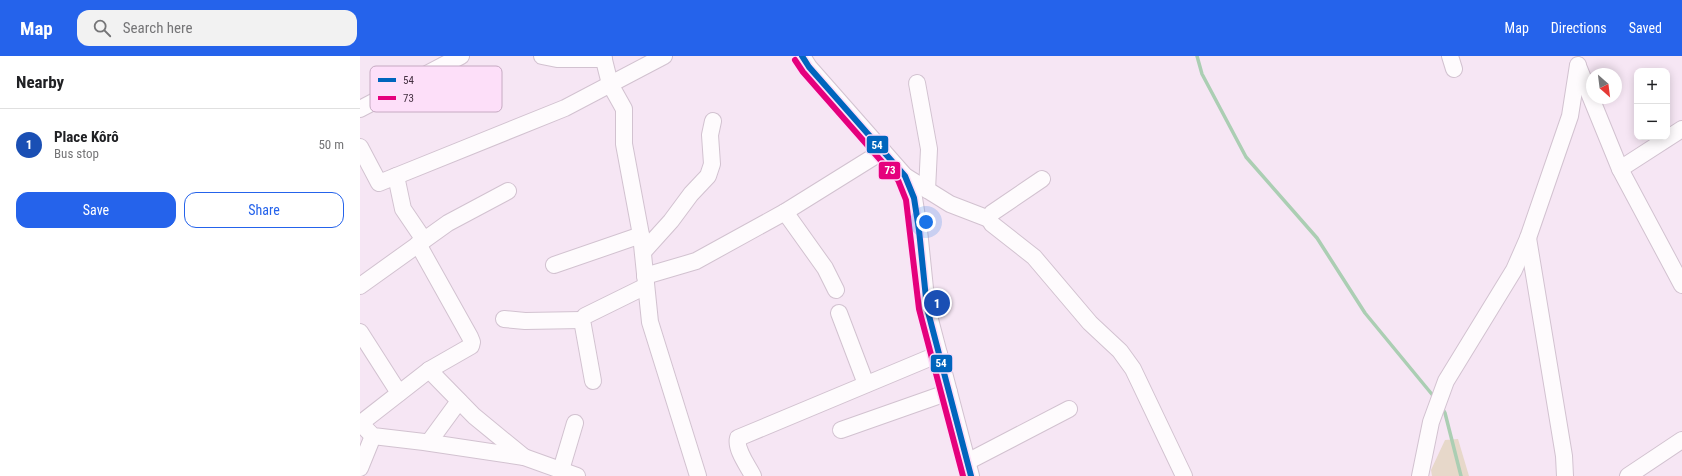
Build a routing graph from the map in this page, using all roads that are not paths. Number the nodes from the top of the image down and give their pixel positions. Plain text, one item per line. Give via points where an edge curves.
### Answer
1 (460, 56) edge
2 (542, 56) edge
3 (664, 56) edge
4 (802, 56) edge
5 (604, 58) edge
6 (1577, 61) edge
7 (441, 66) edge
8 (917, 83) dead end
9 (610, 84) junction
10 (370, 104) edge
11 (360, 109) edge
12 (713, 121) dead end
13 (1682, 129) edge
14 (360, 147) edge
15 (883, 151) junction
16 (1620, 169) junction
17 (396, 176) junction
18 (905, 176) junction
19 (1042, 179) dead end
20 (928, 190) junction
21 (508, 191) dead end
22 (785, 212) junction
23 (989, 219) junction
24 (641, 235) junction
25 (1528, 238) junction
26 (421, 242) junction
27 (643, 252) junction
28 (554, 265) dead end
29 (646, 281) junction
30 (1682, 285) edge
31 (360, 286) edge
32 (836, 290) dead end
33 (839, 313) dead end
34 (504, 319) dead end
35 (582, 320) junction
36 (360, 332) edge
37 (939, 354) junction
38 (429, 370) junction
39 (593, 381) dead end
40 (866, 384) junction
41 (949, 392) junction
42 (399, 393) junction
43 (459, 401) junction
44 (1069, 409) dead end
45 (360, 423) edge
46 (575, 423) dead end
47 (841, 430) dead end
48 (373, 436) junction
49 (1682, 440) edge
50 (429, 442) junction
51 (524, 457) junction
52 (360, 468) edge
53 (969, 469) edge
54 (560, 470) junction
55 (577, 476) edge
56 (698, 476) edge
57 (753, 476) edge
58 (1184, 476) edge
59 (1420, 476) edge
60 (1565, 476) edge
61 (1628, 476) edge

1 - 7 street
2 - 5 street via 557,59
3 - 9 street
4 - 15 street
5 - 9 street
6 - 16 street
6 - 25 street via 1570,116
8 - 20 street via 929,149
9 - 17 street via 565,108
9 - 24 street via 624,109 624,144
10 - 11 street
12 - 27 street via 710,135 712,164 708,176
13 - 16 street
14 - 17 street via 379,183
15 - 18 street
15 - 22 street
16 - 30 street
17 - 26 street via 403,209
18 - 20 street
18 - 37 street via 914,198 927,308
19 - 23 street via 992,213
20 - 23 street via 959,209
21 - 26 street via 448,223
22 - 29 street via 696,261
22 - 32 street via 825,268
23 - 58 street via 1034,257 1090,323 1120,351 1133,369
24 - 27 street
24 - 28 street
25 - 59 street via 1514,270 1446,381 1431,422
25 - 60 street via 1564,456
26 - 31 street
26 - 38 street via 472,342 471,346
27 - 29 street
29 - 35 street
29 - 56 street via 650,322
33 - 40 street
34 - 35 street
35 - 39 street
36 - 42 street
37 - 40 street
37 - 41 street
38 - 42 street
38 - 43 street
40 - 57 street via 738,438 740,452
41 - 47 street
41 - 53 street
42 - 45 street
43 - 50 street
43 - 51 street
44 - 53 street
45 - 48 street
46 - 54 street
48 - 50 street
48 - 52 street
49 - 61 street
50 - 51 street
51 - 54 street
54 - 55 street

